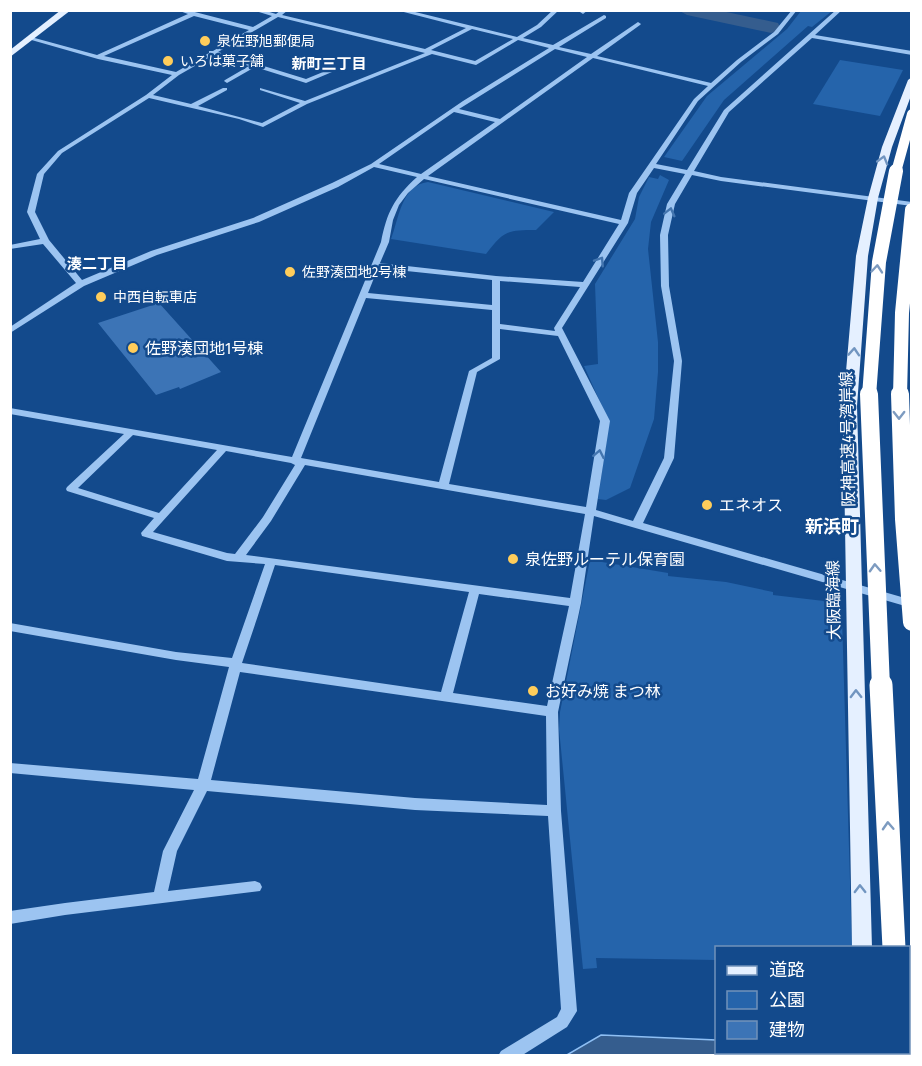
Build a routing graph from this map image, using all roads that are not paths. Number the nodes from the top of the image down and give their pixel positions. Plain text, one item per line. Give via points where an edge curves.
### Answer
1 (67, 10) edge
2 (179, 10) edge
3 (254, 10) edge
4 (286, 10) edge
5 (398, 10) edge
6 (557, 10) edge
7 (795, 10) edge
8 (840, 10) edge
9 (193, 14) junction
10 (277, 16) junction
11 (604, 17) dead end
12 (638, 24) dead end
13 (470, 28) junction
14 (253, 29) junction
15 (241, 36) junction
16 (810, 36) junction
17 (31, 39) junction
18 (516, 39) junction
19 (291, 44) dead end
20 (863, 45) junction
21 (554, 48) junction
22 (912, 48) edge
23 (430, 51) junction
24 (211, 52) junction
25 (912, 53) edge
26 (10, 55) edge
27 (98, 57) junction
28 (592, 57) junction
29 (255, 65) junction
30 (330, 71) dead end
31 (177, 74) junction
32 (912, 80) edge
33 (227, 81) dead end
34 (712, 85) junction
35 (225, 88) dead end
36 (262, 89) dead end
37 (148, 96) junction
38 (305, 103) junction
39 (194, 106) junction
40 (453, 110) junction
41 (912, 114) edge
42 (500, 122) junction
43 (373, 165) junction
44 (651, 165) junction
45 (689, 173) junction
46 (422, 177) junction
47 (873, 198) junction
48 (912, 204) edge
49 (912, 210) edge
50 (624, 224) junction
51 (45, 242) junction
52 (10, 247) edge
53 (375, 264) junction
54 (496, 278) junction
55 (81, 284) junction
56 (585, 285) junction
57 (363, 295) junction
58 (496, 308) junction
59 (496, 327) junction
60 (10, 331) edge
61 (561, 334) junction
62 (10, 411) edge
63 (130, 433) junction
64 (223, 449) junction
65 (298, 462) junction
66 (443, 487) junction
67 (588, 512) junction
68 (161, 517) junction
69 (636, 526) junction
70 (238, 558) junction
71 (271, 561) junction
72 (854, 588) junction
73 (475, 589) junction
74 (575, 603) junction
75 (912, 604) edge
76 (912, 622) edge
77 (10, 627) edge
78 (235, 665) junction
79 (446, 697) junction
80 (552, 712) junction
81 (10, 768) edge
82 (203, 785) junction
83 (554, 811) junction
84 (255, 887) dead end
85 (160, 897) junction
86 (10, 918) edge
87 (862, 946) edge
88 (894, 946) edge
89 (506, 1056) edge

1 - 17 main road
2 - 9 street
3 - 10 street
4 - 10 street
5 - 13 street
6 - 18 street
7 - 34 street via 776,33
8 - 16 street
9 - 14 street
9 - 27 street
10 - 14 street
10 - 23 street
11 - 21 street
12 - 28 street
13 - 18 street
13 - 23 street
14 - 15 street
15 - 19 street
15 - 24 street
16 - 20 street
16 - 45 street via 726,111
17 - 26 main road
17 - 27 street
18 - 21 street
18 - 23 street via 477,63
20 - 22 street
20 - 25 street
21 - 28 street
21 - 40 street
23 - 38 street
24 - 29 street
24 - 31 street
27 - 31 street
28 - 34 street
28 - 42 street
29 - 30 street via 306,81
29 - 33 street
31 - 37 street
47 -> 32 main road, 大阪臨海線
34 - 44 street via 696,100
35 - 39 street
36 - 38 street
37 - 39 street
37 - 51 street via 60,152 41,174 31,212
38 - 39 street via 263,125
40 - 42 street
40 - 43 street
88 -> 41 highway, 阪神高速4号湾岸線, bridge via 868,412 878,258 898,157
42 - 46 street
43 - 46 street
43 - 55 street via 256,220 154,253
44 - 45 street
44 - 50 street via 633,193
45 - 47 street
69 -> 45 street via 669,458 678,361 665,286 664,236 671,204
46 - 50 street
46 - 53 street via 398,197 389,218 386,242
47 - 48 street
72 -> 47 main road, 大阪臨海線 via 850,406 862,256
49 -> 76 highway, bridge via 904,261 899,417 902,512
56 -> 50 street
51 - 52 street
51 - 55 street
53 - 54 street
53 - 57 street
54 - 56 street
54 - 58 street
55 - 60 street
56 - 61 street via 558,328
57 - 58 street
57 - 65 street
58 - 59 street
59 - 61 street
59 - 66 street via 496,359 473,371
67 -> 61 street via 604,421
62 - 63 street
63 - 64 street
63 - 68 street via 71,489
64 - 65 street
64 - 68 street
65 - 66 street
65 - 70 street via 267,519
66 - 67 street
67 - 69 street
67 - 74 street
68 - 70 street via 146,534
69 - 72 street
70 - 71 street
71 - 73 street
71 - 78 street
72 - 75 street
87 -> 72 main road, 大阪臨海線
73 - 74 street
73 - 79 street
74 - 80 street
77 - 78 street
78 - 79 street
78 - 82 street
79 - 80 street
80 - 83 street
81 - 82 street
82 - 83 street via 415,804
82 - 85 street via 170,851
83 - 89 street via 569,1011 562,1022
84 - 85 street
85 - 86 street

